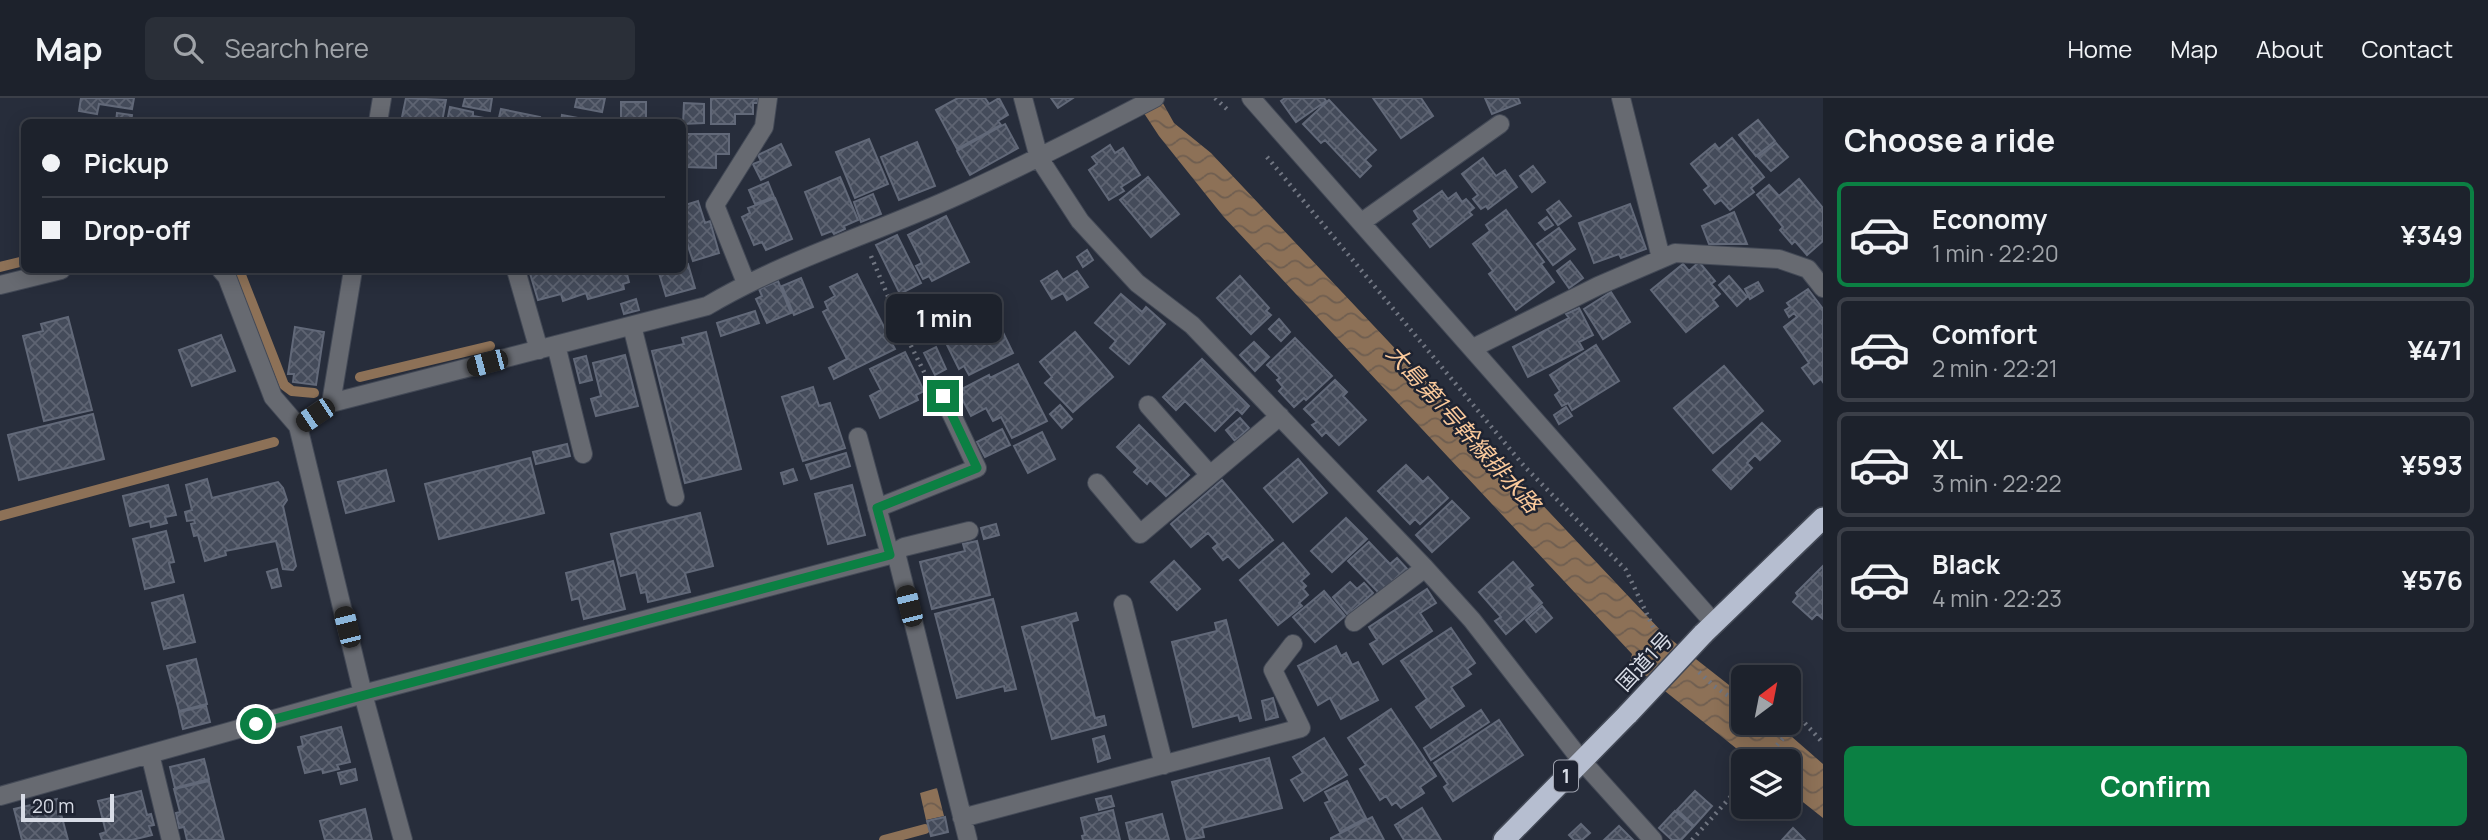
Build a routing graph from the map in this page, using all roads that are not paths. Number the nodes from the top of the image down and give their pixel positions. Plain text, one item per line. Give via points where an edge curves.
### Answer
1 (382, 98) edge
2 (768, 98) edge
3 (1023, 98) edge
4 (1155, 98) edge
5 (1251, 98) edge
6 (1620, 98) edge
7 (378, 119) edge
8 (1500, 124) dead end
9 (1039, 158) junction
10 (1362, 222) junction
11 (1661, 258) junction
12 (49, 273) edge
13 (224, 273) edge
14 (353, 273) edge
15 (517, 273) edge
16 (746, 283) junction
17 (0, 285) edge
18 (1823, 288) edge
19 (632, 326) junction
20 (547, 347) junction
21 (1474, 348) junction
22 (943, 396) road end
23 (331, 404) junction
24 (1148, 405) dead end
25 (1280, 416) junction
26 (298, 426) junction
27 (858, 437) dead end
28 (583, 454) dead end
29 (1210, 475) junction
30 (1097, 483) dead end
31 (675, 497) dead end
32 (877, 508) junction
33 (1823, 518) edge
34 (969, 531) dead end
35 (893, 554) junction
36 (1425, 568) junction
37 (1123, 604) dead end
38 (1354, 622) dead end
39 (1709, 629) junction
40 (1293, 644) dead end
41 (363, 694) junction
42 (149, 754) junction
43 (1581, 760) junction
44 (1164, 765) junction
45 (0, 796) edge
46 (962, 818) junction
47 (172, 840) edge
48 (403, 840) edge
49 (968, 840) edge
50 (1504, 840) edge
51 (1653, 840) edge

1 - 7 street
2 - 16 street via 764,127 715,205
3 - 9 street
4 - 9 street
5 - 10 street
6 - 11 street
8 - 10 street
9 - 16 street
9 - 25 street via 1080,221 1137,283 1192,325
10 - 21 street
11 - 18 street via 1675,253 1779,259 1808,269
11 - 21 street
12 - 17 street
13 - 26 street via 273,397
14 - 23 street
15 - 20 street
16 - 19 street via 707,306
19 - 20 street
19 - 31 street
20 - 23 street
20 - 28 street
21 - 39 street
22 - 32 street via 977,468
23 - 26 street
24 - 29 street
25 - 29 street
25 - 36 street
26 - 41 street
27 - 32 street
29 - 30 street via 1140,534
32 - 35 street
33 - 39 highway, 国道1号 / 1
34 - 35 street via 904,547
35 - 41 street
35 - 46 street
36 - 38 street
36 - 43 street via 1472,620
37 - 44 street
39 - 43 highway, 国道1号 / 1, bridge
40 - 44 street via 1273,670 1301,728
41 - 42 street
41 - 48 street
42 - 45 street
42 - 47 street
43 - 50 highway, 国道1号 / 1
43 - 51 street
44 - 46 street
46 - 49 street

